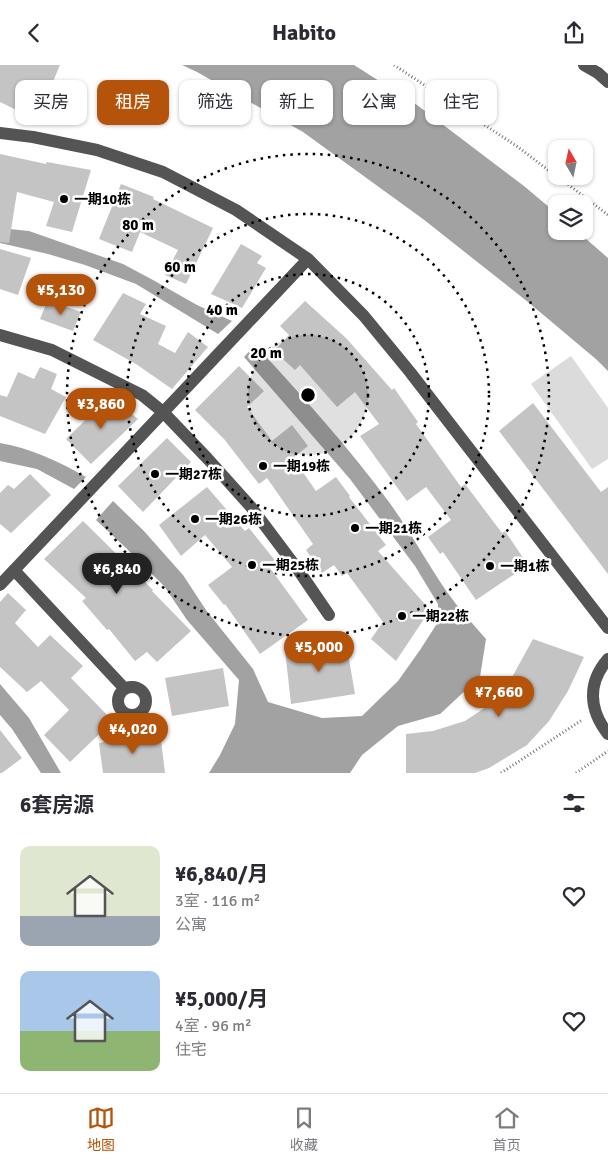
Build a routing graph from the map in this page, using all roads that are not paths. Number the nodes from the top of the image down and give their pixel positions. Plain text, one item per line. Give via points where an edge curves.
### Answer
1 (584, 65) edge
2 (608, 82) edge
3 (0, 133) edge
4 (308, 259) junction
5 (0, 335) edge
6 (163, 412) junction
7 (14, 570) junction
8 (0, 585) edge
9 (329, 615) dead end
10 (608, 627) edge
11 (608, 659) edge
12 (125, 689) dead end
13 (608, 734) edge

1 - 2 street
3 - 4 street via 97,150 163,172 236,210
4 - 6 street
4 - 10 street via 364,316 410,371
5 - 6 street via 52,350 142,395
6 - 7 street
6 - 9 street via 251,507
7 - 8 street
7 - 12 street
11 - 13 street via 595,682 593,697 595,712

